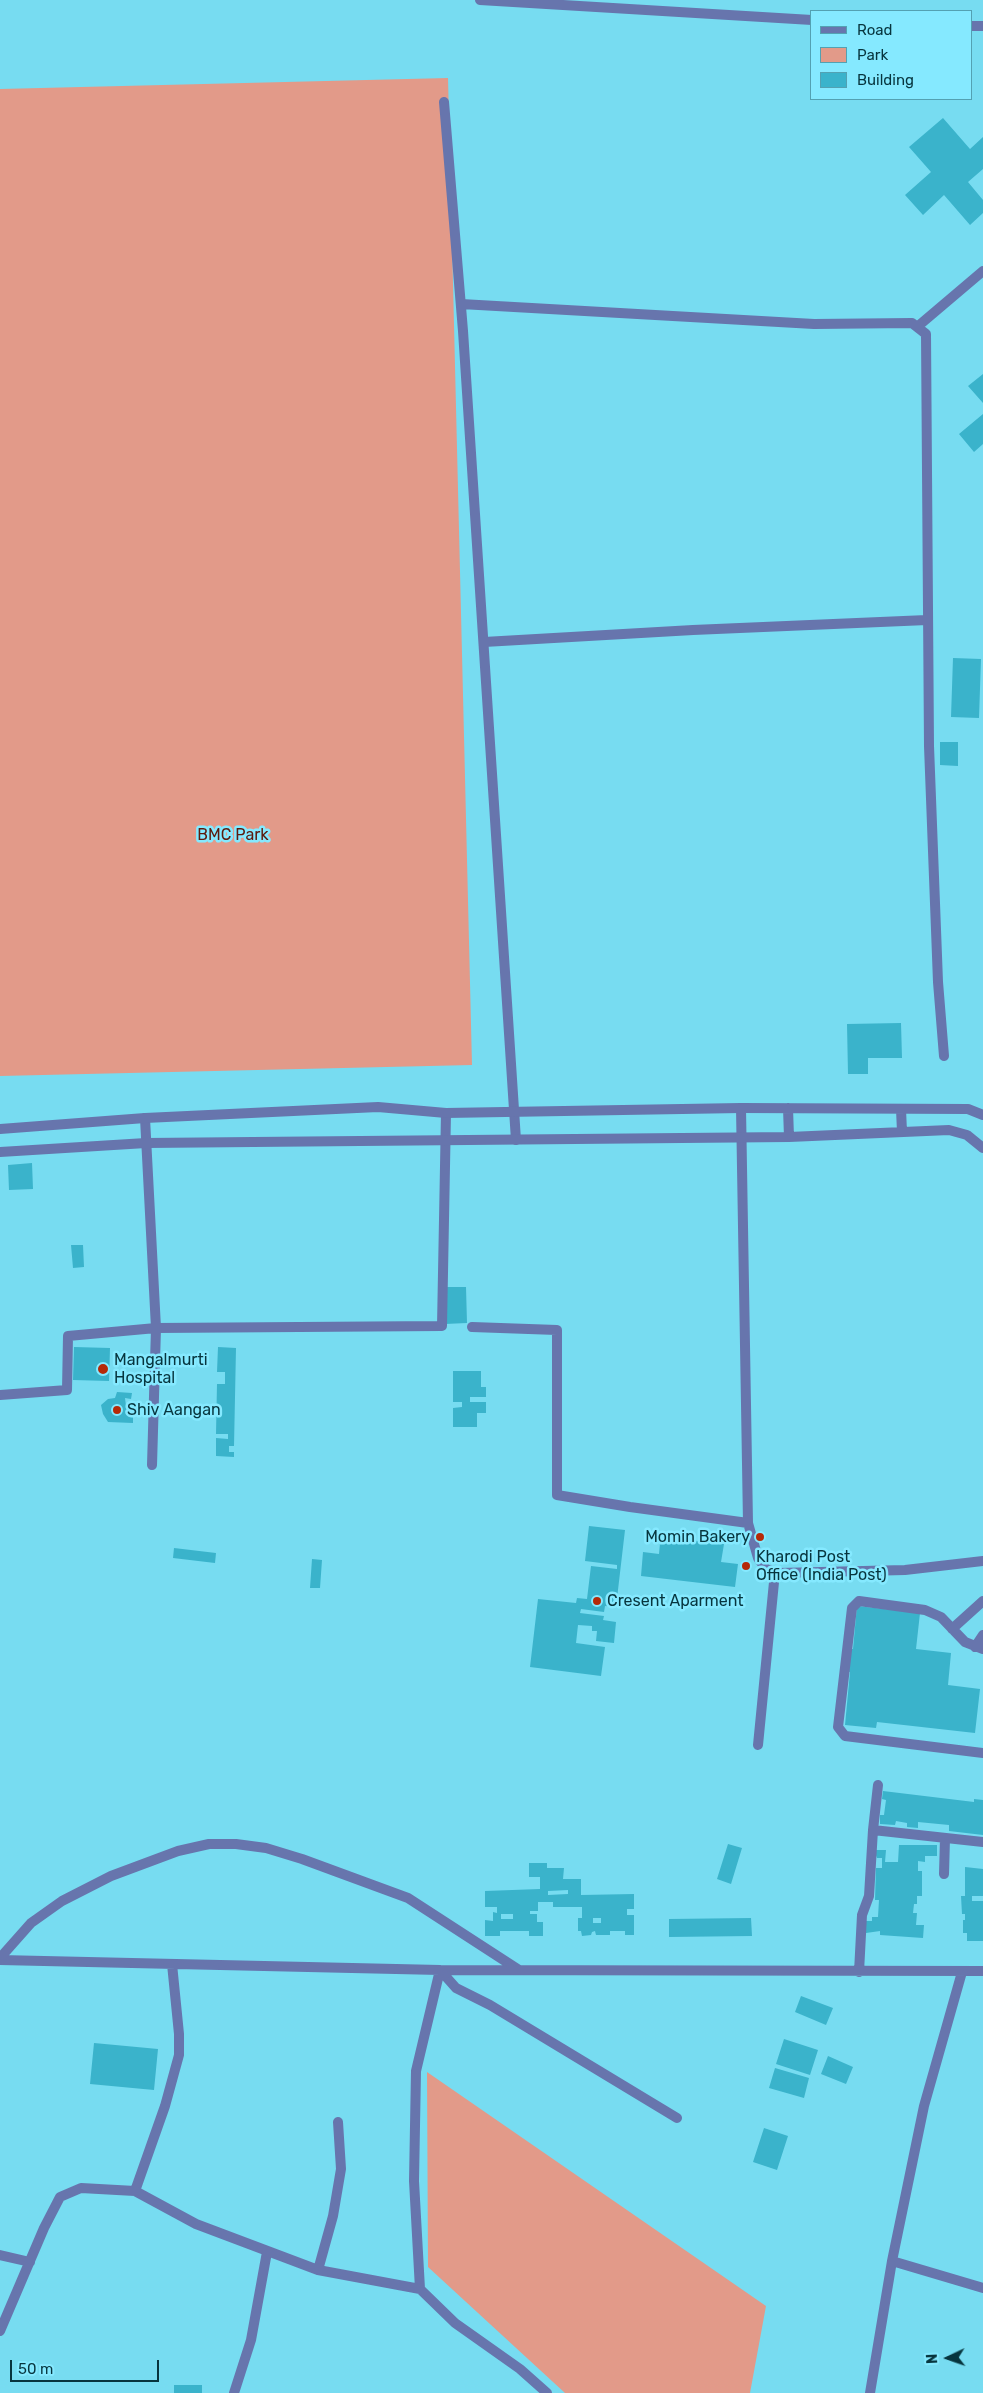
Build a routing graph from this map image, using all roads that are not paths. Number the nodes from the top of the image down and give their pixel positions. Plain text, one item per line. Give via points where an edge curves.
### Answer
1 (480, 0) edge
2 (810, 20) edge
3 (444, 102) dead end
4 (983, 271) edge
5 (460, 304) junction
6 (917, 327) junction
7 (927, 620) junction
8 (484, 642) junction
9 (944, 1056) dead end
10 (741, 1108) junction
11 (788, 1108) junction
12 (901, 1109) junction
13 (515, 1111) junction
14 (446, 1113) junction
15 (983, 1115) edge
16 (145, 1118) junction
17 (0, 1129) edge
18 (902, 1132) junction
19 (740, 1136) junction
20 (789, 1137) junction
21 (444, 1139) junction
22 (516, 1140) junction
23 (146, 1143) junction
24 (983, 1148) edge
25 (0, 1152) edge
26 (472, 1327) dead end
27 (156, 1328) junction
28 (0, 1395) edge
29 (152, 1465) dead end
30 (748, 1523) junction
31 (983, 1561) edge
32 (775, 1572) junction
33 (983, 1601) edge
34 (952, 1629) junction
35 (983, 1635) edge
36 (979, 1648) edge
37 (758, 1745) dead end
38 (983, 1754) edge
39 (878, 1785) dead end
40 (873, 1830) junction
41 (946, 1838) junction
42 (983, 1842) edge
43 (944, 1874) dead end
44 (0, 1959) edge
45 (172, 1964) junction
46 (440, 1970) junction
47 (519, 1970) junction
48 (983, 1971) edge
49 (859, 1972) junction
50 (962, 1972) junction
51 (677, 2118) dead end
52 (338, 2122) dead end
53 (135, 2192) junction
54 (266, 2252) junction
55 (0, 2255) edge
56 (892, 2261) junction
57 (30, 2262) junction
58 (318, 2270) junction
59 (983, 2288) edge
60 (420, 2289) junction
61 (0, 2331) edge
62 (234, 2393) edge
63 (547, 2393) edge
64 (870, 2393) edge

1 - 2 street
3 - 5 street
4 - 6 street
5 - 6 street via 814,324 912,323
5 - 8 street
6 - 7 street via 926,334
7 - 8 street
7 - 9 street via 938,982
8 - 13 street
10 - 11 street
10 - 13 street
10 - 19 street
11 - 12 street
11 - 20 street
12 - 15 street via 968,1109
12 - 18 street
13 - 14 street
13 - 22 street
14 - 16 street via 378,1106
14 - 21 street
16 - 17 street
16 - 23 street
18 - 20 street
18 - 24 street via 949,1130 967,1135
19 - 20 street
19 - 22 street
19 - 30 street
21 - 22 street
21 - 23 street
21 - 27 street via 442,1326
23 - 25 street
23 - 27 street
26 - 30 street via 557,1330 558,1495
27 - 28 street via 68,1336 68,1390
27 - 29 street
30 - 32 street via 758,1558 766,1569
31 - 32 street via 905,1570
32 - 37 street
33 - 34 street
34 - 36 street via 965,1642
34 - 38 street via 942,1617 925,1610 859,1601 852,1608 838,1727 845,1736
35 - 36 street
39 - 40 street
40 - 41 street
40 - 49 street via 869,1896 862,1915
41 - 42 street
41 - 43 street
44 - 45 street
44 - 47 street via 31,1923 62,1901 111,1876 178,1851 209,1844 236,1844 266,1848 302,1859 408,1898
45 - 46 street
45 - 53 street via 179,2055
46 - 47 street
46 - 51 street via 456,1988
46 - 60 street via 416,2071 414,2181
47 - 49 street
48 - 50 street
49 - 50 street
50 - 56 street via 924,2106
52 - 58 street via 341,2169 334,2216
53 - 54 street via 196,2224
53 - 57 street via 81,2188 60,2197
54 - 58 street
54 - 62 street via 251,2340
55 - 57 street
56 - 59 street
56 - 64 street
57 - 61 street
58 - 60 street
60 - 63 street via 455,2323 520,2368

